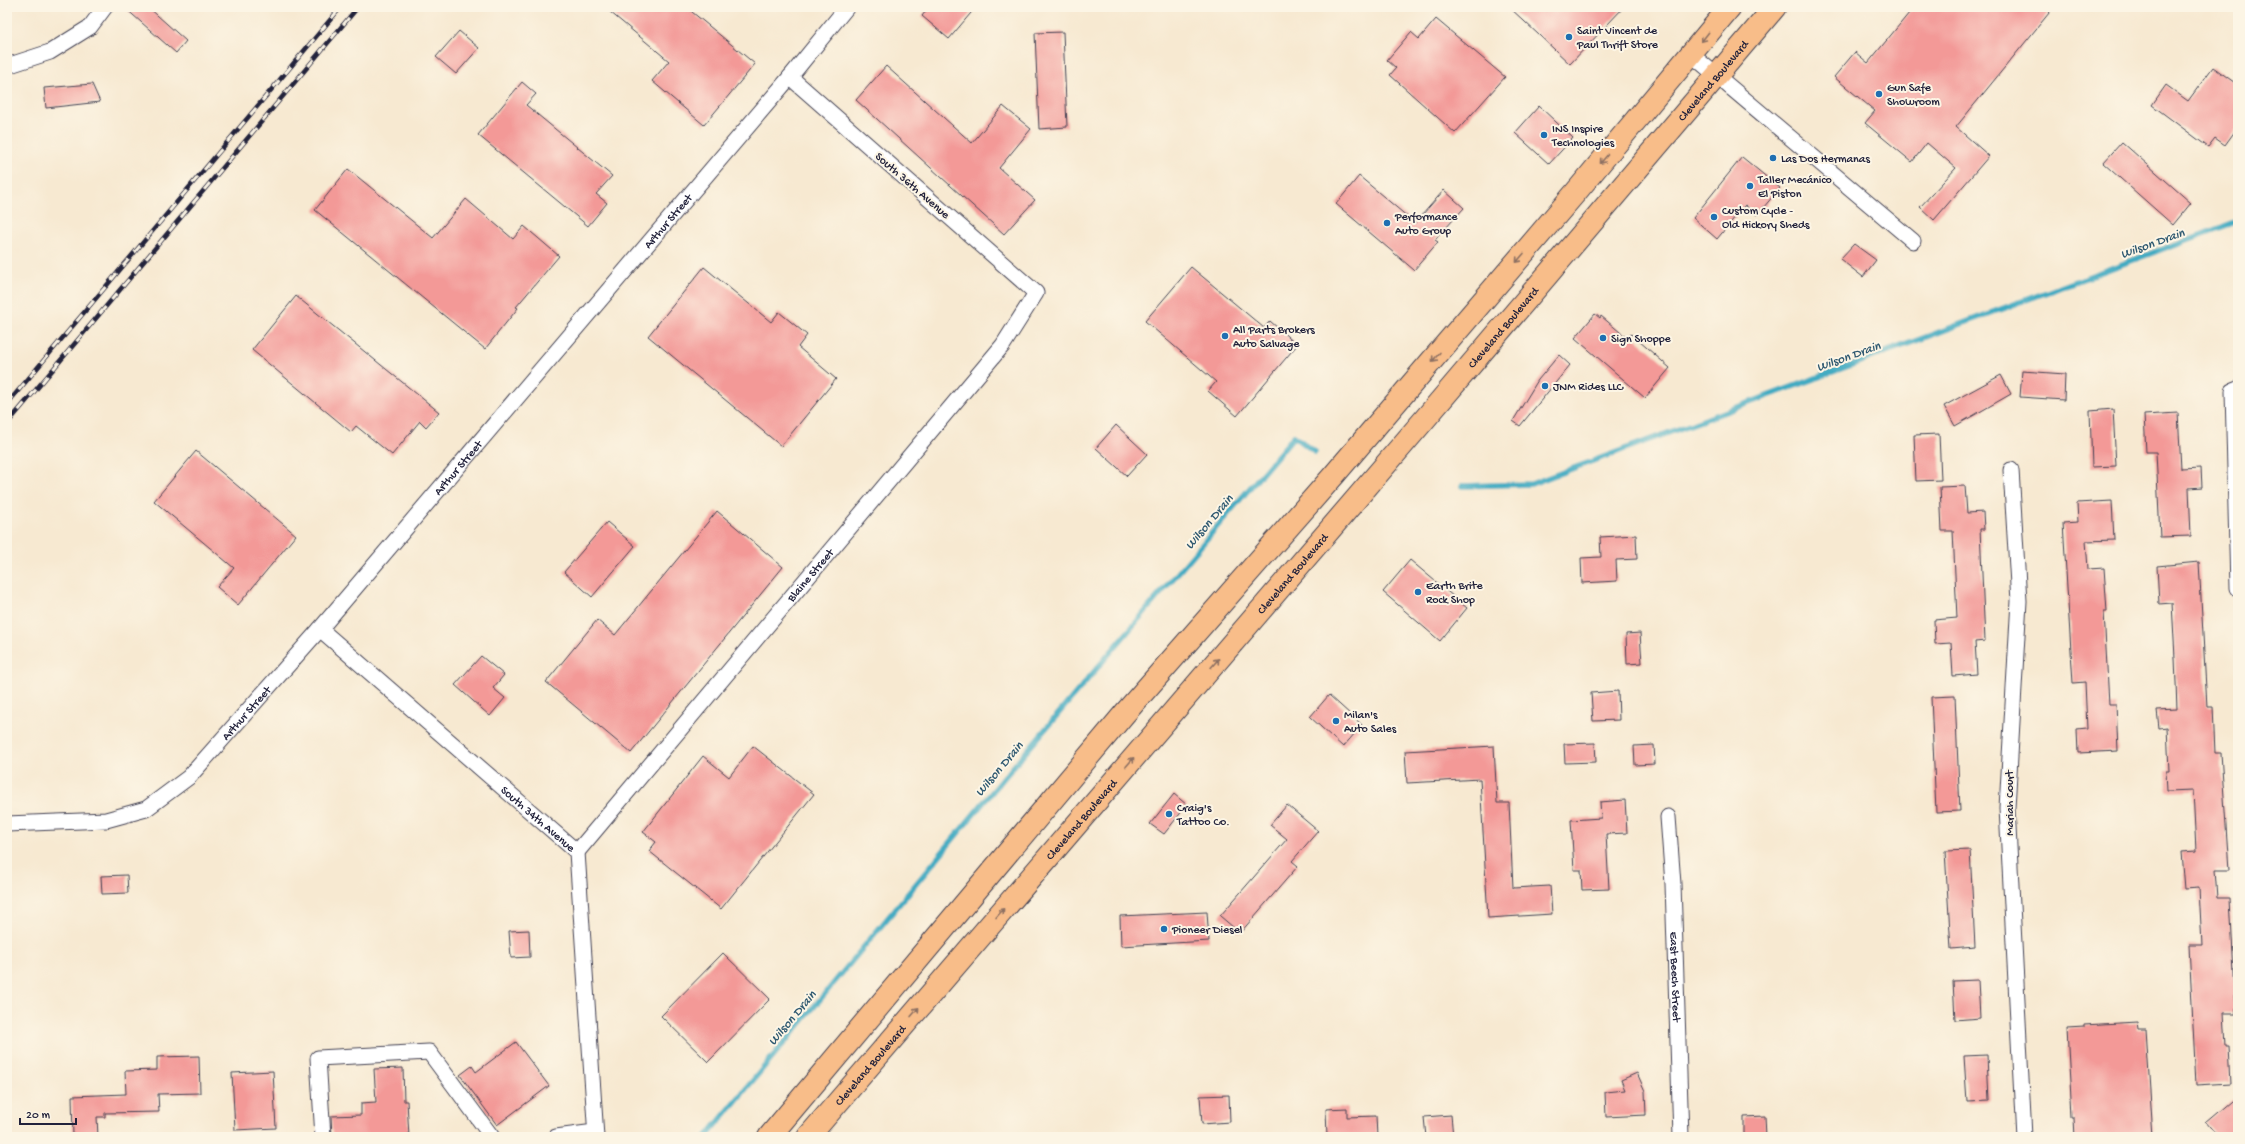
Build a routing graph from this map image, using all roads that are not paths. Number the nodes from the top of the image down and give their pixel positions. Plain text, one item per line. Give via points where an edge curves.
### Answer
1 (105, 7) edge
2 (847, 7) edge
3 (1730, 7) edge
4 (1775, 7) edge
5 (1692, 55) junction
6 (7, 66) edge
7 (790, 77) junction
8 (1716, 78) junction
9 (1913, 241) dead end
10 (1036, 293) joint
11 (2235, 390) edge
12 (2011, 470) dead end
13 (2238, 588) edge
14 (320, 629) junction
15 (1668, 817) dead end
16 (7, 824) edge
17 (577, 852) junction
18 (595, 1135) edge
19 (323, 1137) edge
20 (492, 1137) edge
21 (556, 1137) edge
22 (769, 1137) edge
23 (808, 1137) edge
24 (1681, 1137) edge
25 (2024, 1137) edge

1 - 6 street via 90,27 50,52
2 - 7 street, Arthur Street
3 -> 5 main road
4 - 8 main road, Cleveland Boulevard
5 - 8 street
5 -> 22 main road via 1339,469 1124,712
7 - 10 street, South 36th Avenue
7 - 14 street, Arthur Street
8 - 9 street
23 -> 8 main road, Cleveland Boulevard
10 - 17 street, Blaine Street via 1004,345
11 - 13 street
12 - 25 street, Mariah Court via 2019,601 2007,808
14 - 16 street, Arthur Street via 189,776 146,809 106,820
14 - 17 street, South 34th Avenue
15 - 24 street, East Beech Street via 1673,884
17 - 18 street, South 34th Avenue
18 - 21 street
19 - 20 street via 318,1058 429,1052

